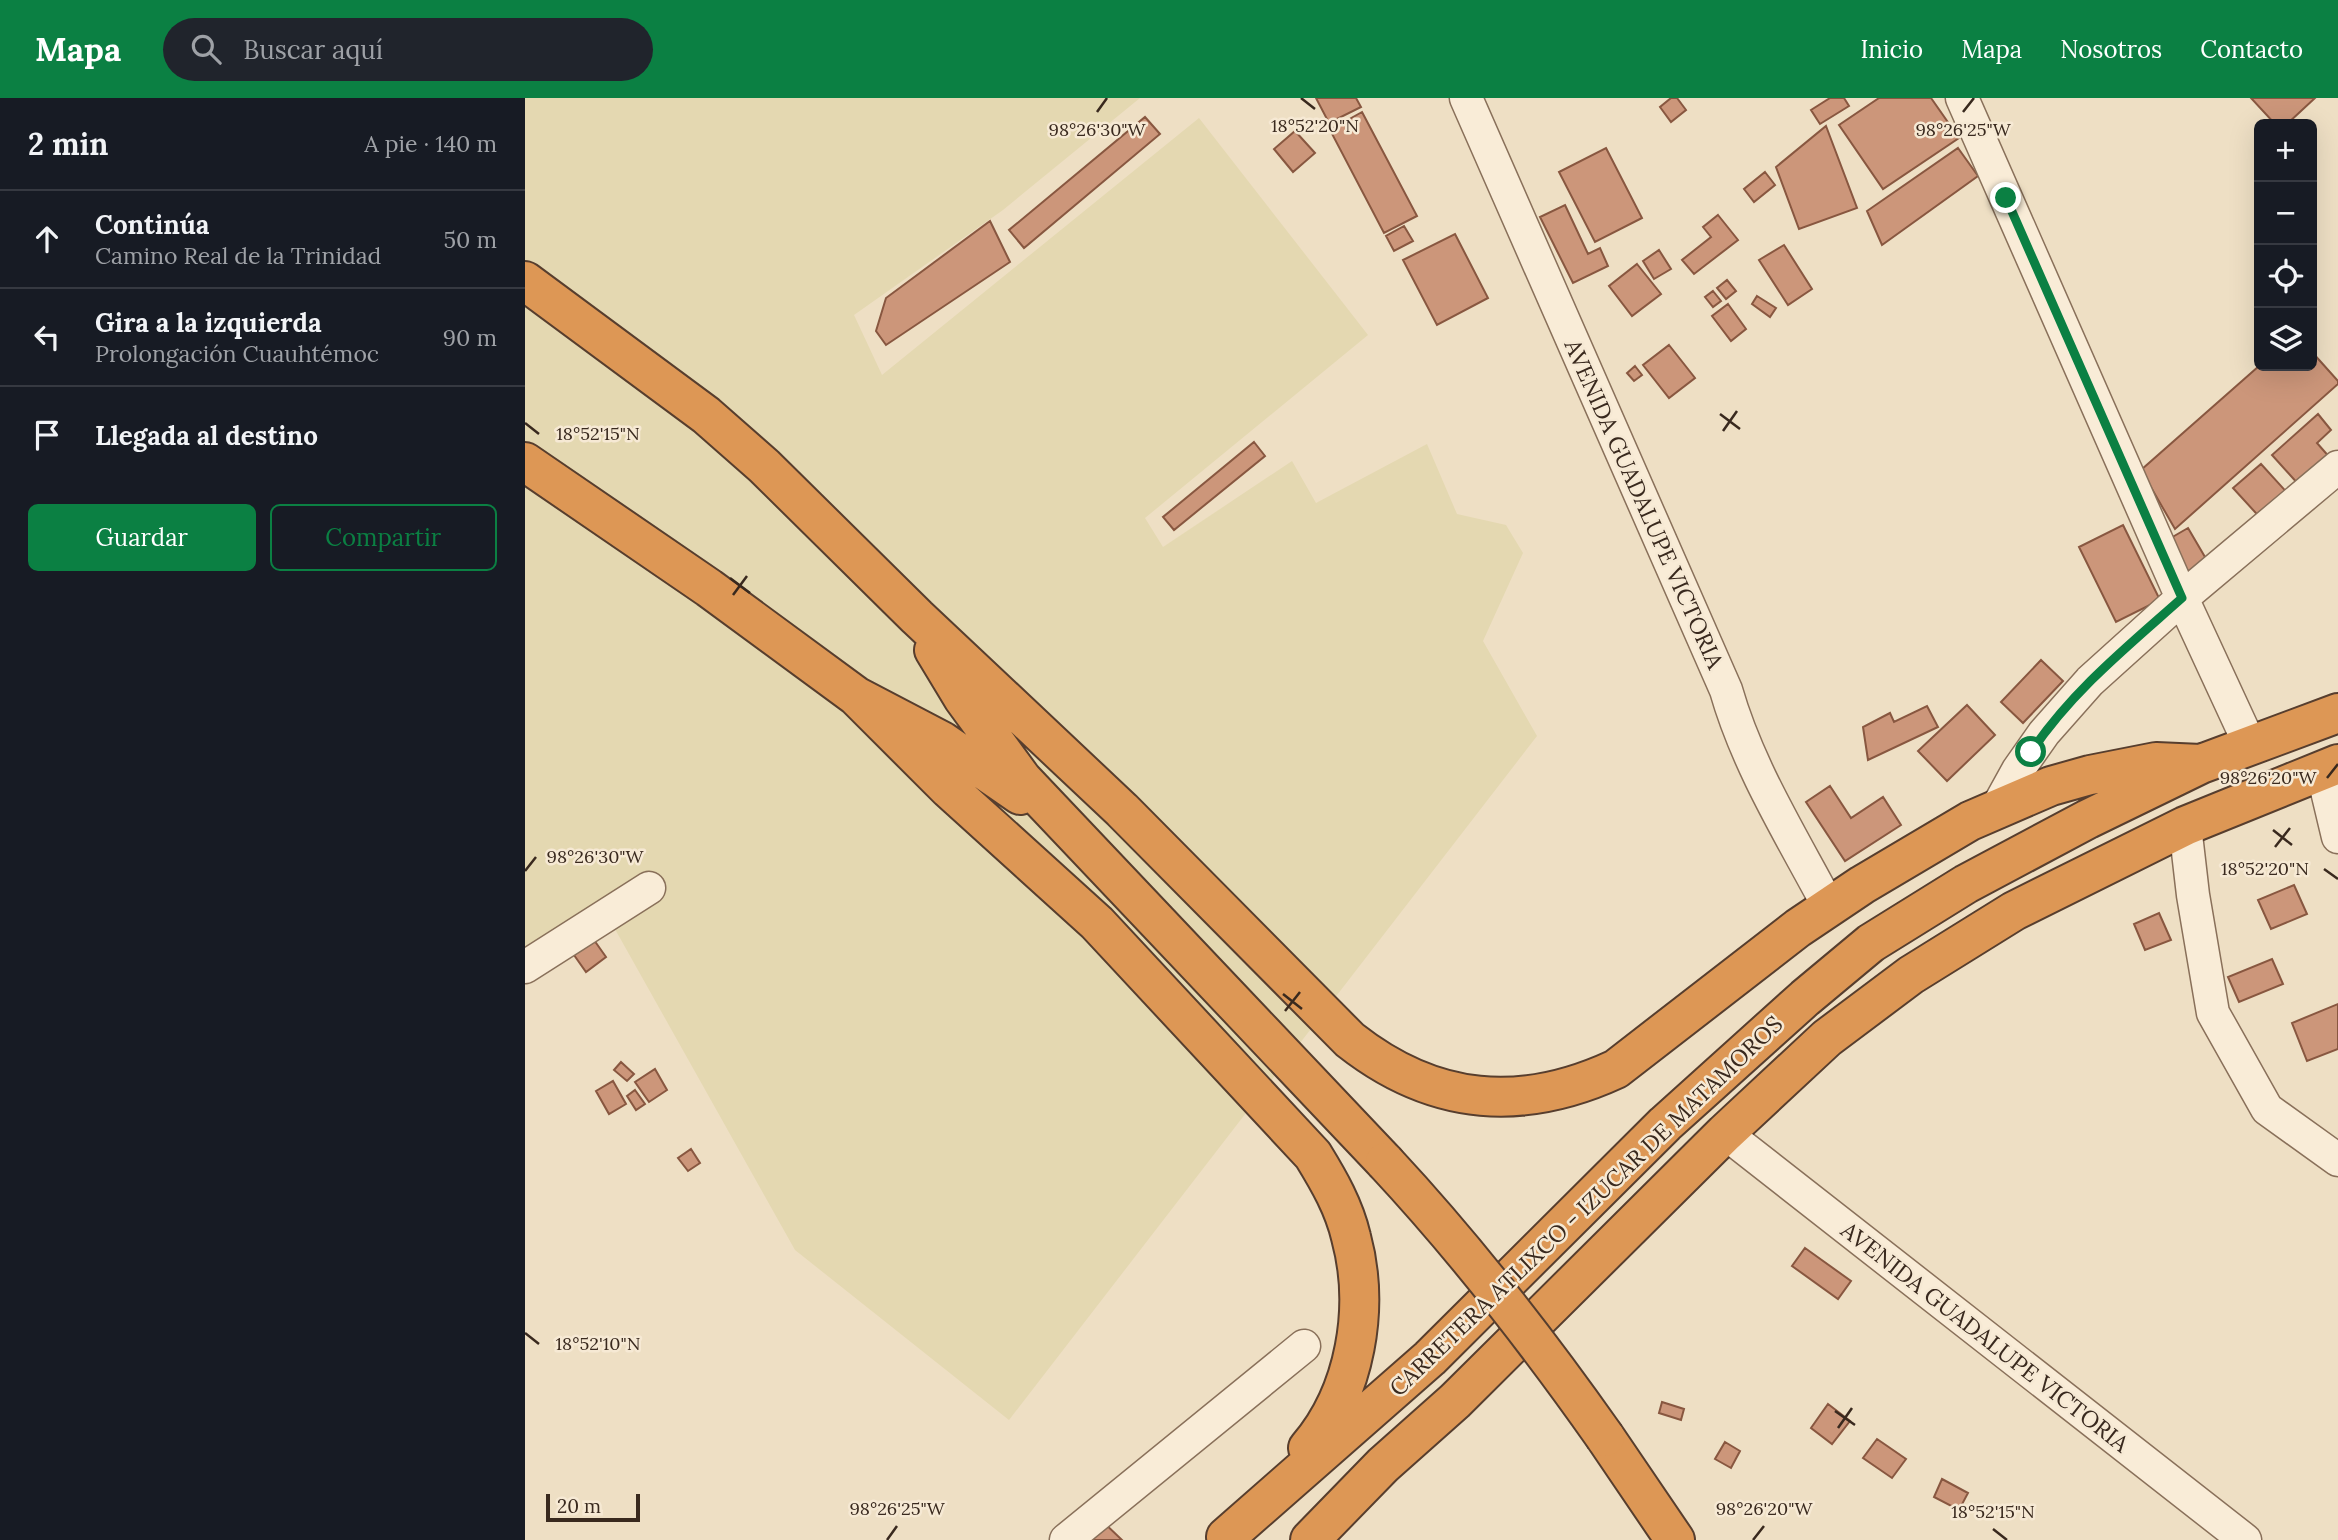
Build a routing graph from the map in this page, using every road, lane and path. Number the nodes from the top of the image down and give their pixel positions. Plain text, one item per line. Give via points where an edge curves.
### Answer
1 (1466, 98) edge
2 (1962, 98) edge
3 (525, 281) edge
4 (525, 462) edge
5 (2338, 467) edge
6 (2182, 598) junction
7 (917, 617) junction
8 (856, 696) junction
9 (2338, 713) edge
10 (2250, 745) junction
11 (2201, 764) junction
12 (2330, 767) edge
13 (1997, 808) junction
14 (2185, 826) junction
15 (2338, 837) edge
16 (1098, 858) junction
17 (649, 888) dead end
18 (1829, 907) junction
19 (525, 967) edge
20 (1725, 1133) junction
21 (2338, 1160) edge
22 (1304, 1346) dead end
23 (1383, 1465) junction
24 (1066, 1540) edge
25 (1310, 1540) edge
26 (1345, 1540) edge
27 (1675, 1540) edge
28 (2245, 1540) edge

1 - 18 street, AVENIDA GUADALUPE VICTORIA via 1726,690 1747,752
2 - 6 street
3 - 7 highway via 706,415
4 - 8 highway
5 - 6 street
6 - 10 street
6 - 13 street via 2066,706 2018,770
7 - 16 highway via 989,736 1058,820
7 - 18 highway via 1122,810 1350,1040 1371,1056 1448,1091 1502,1097 1561,1090 1616,1069
8 - 11 highway, CARRETERA ATLIXCO - IZUCAR DE MATAMOROS via 924,766 1056,884 1137,965 1313,1155 1342,1208 1352,1237 1360,1297 1353,1356 1344,1385 1317,1437 1226,1537 1430,1358 1665,1124 1871,943 1966,884
8 - 16 highway via 931,735 993,775
9 - 10 highway, CARRETERA ATLIXCO - IZUCAR DE MATAMOROS
10 - 11 highway, CARRETERA ATLIXCO - IZUCAR DE MATAMOROS
11 - 13 highway via 2130,766 2051,786
12 - 14 highway, CARRETERA ATLIXCO - IZUCAR DE MATAMOROS
12 - 15 street
13 - 18 highway
14 - 20 highway, CARRETERA ATLIXCO - IZUCAR DE MATAMOROS via 2014,911 1911,975 1827,1038
14 - 21 street via 2213,1013 2267,1109
16 - 27 highway, bridge via 1439,1219 1529,1331
17 - 19 street
20 - 23 highway, CARRETERA ATLIXCO - IZUCAR DE MATAMOROS via 1455,1401
20 - 28 street, AVENIDA GUADALUPE VICTORIA
22 - 24 street
23 - 25 highway, CARRETERA ATLIXCO - IZUCAR DE MATAMOROS
23 - 26 highway via 1371,1500

